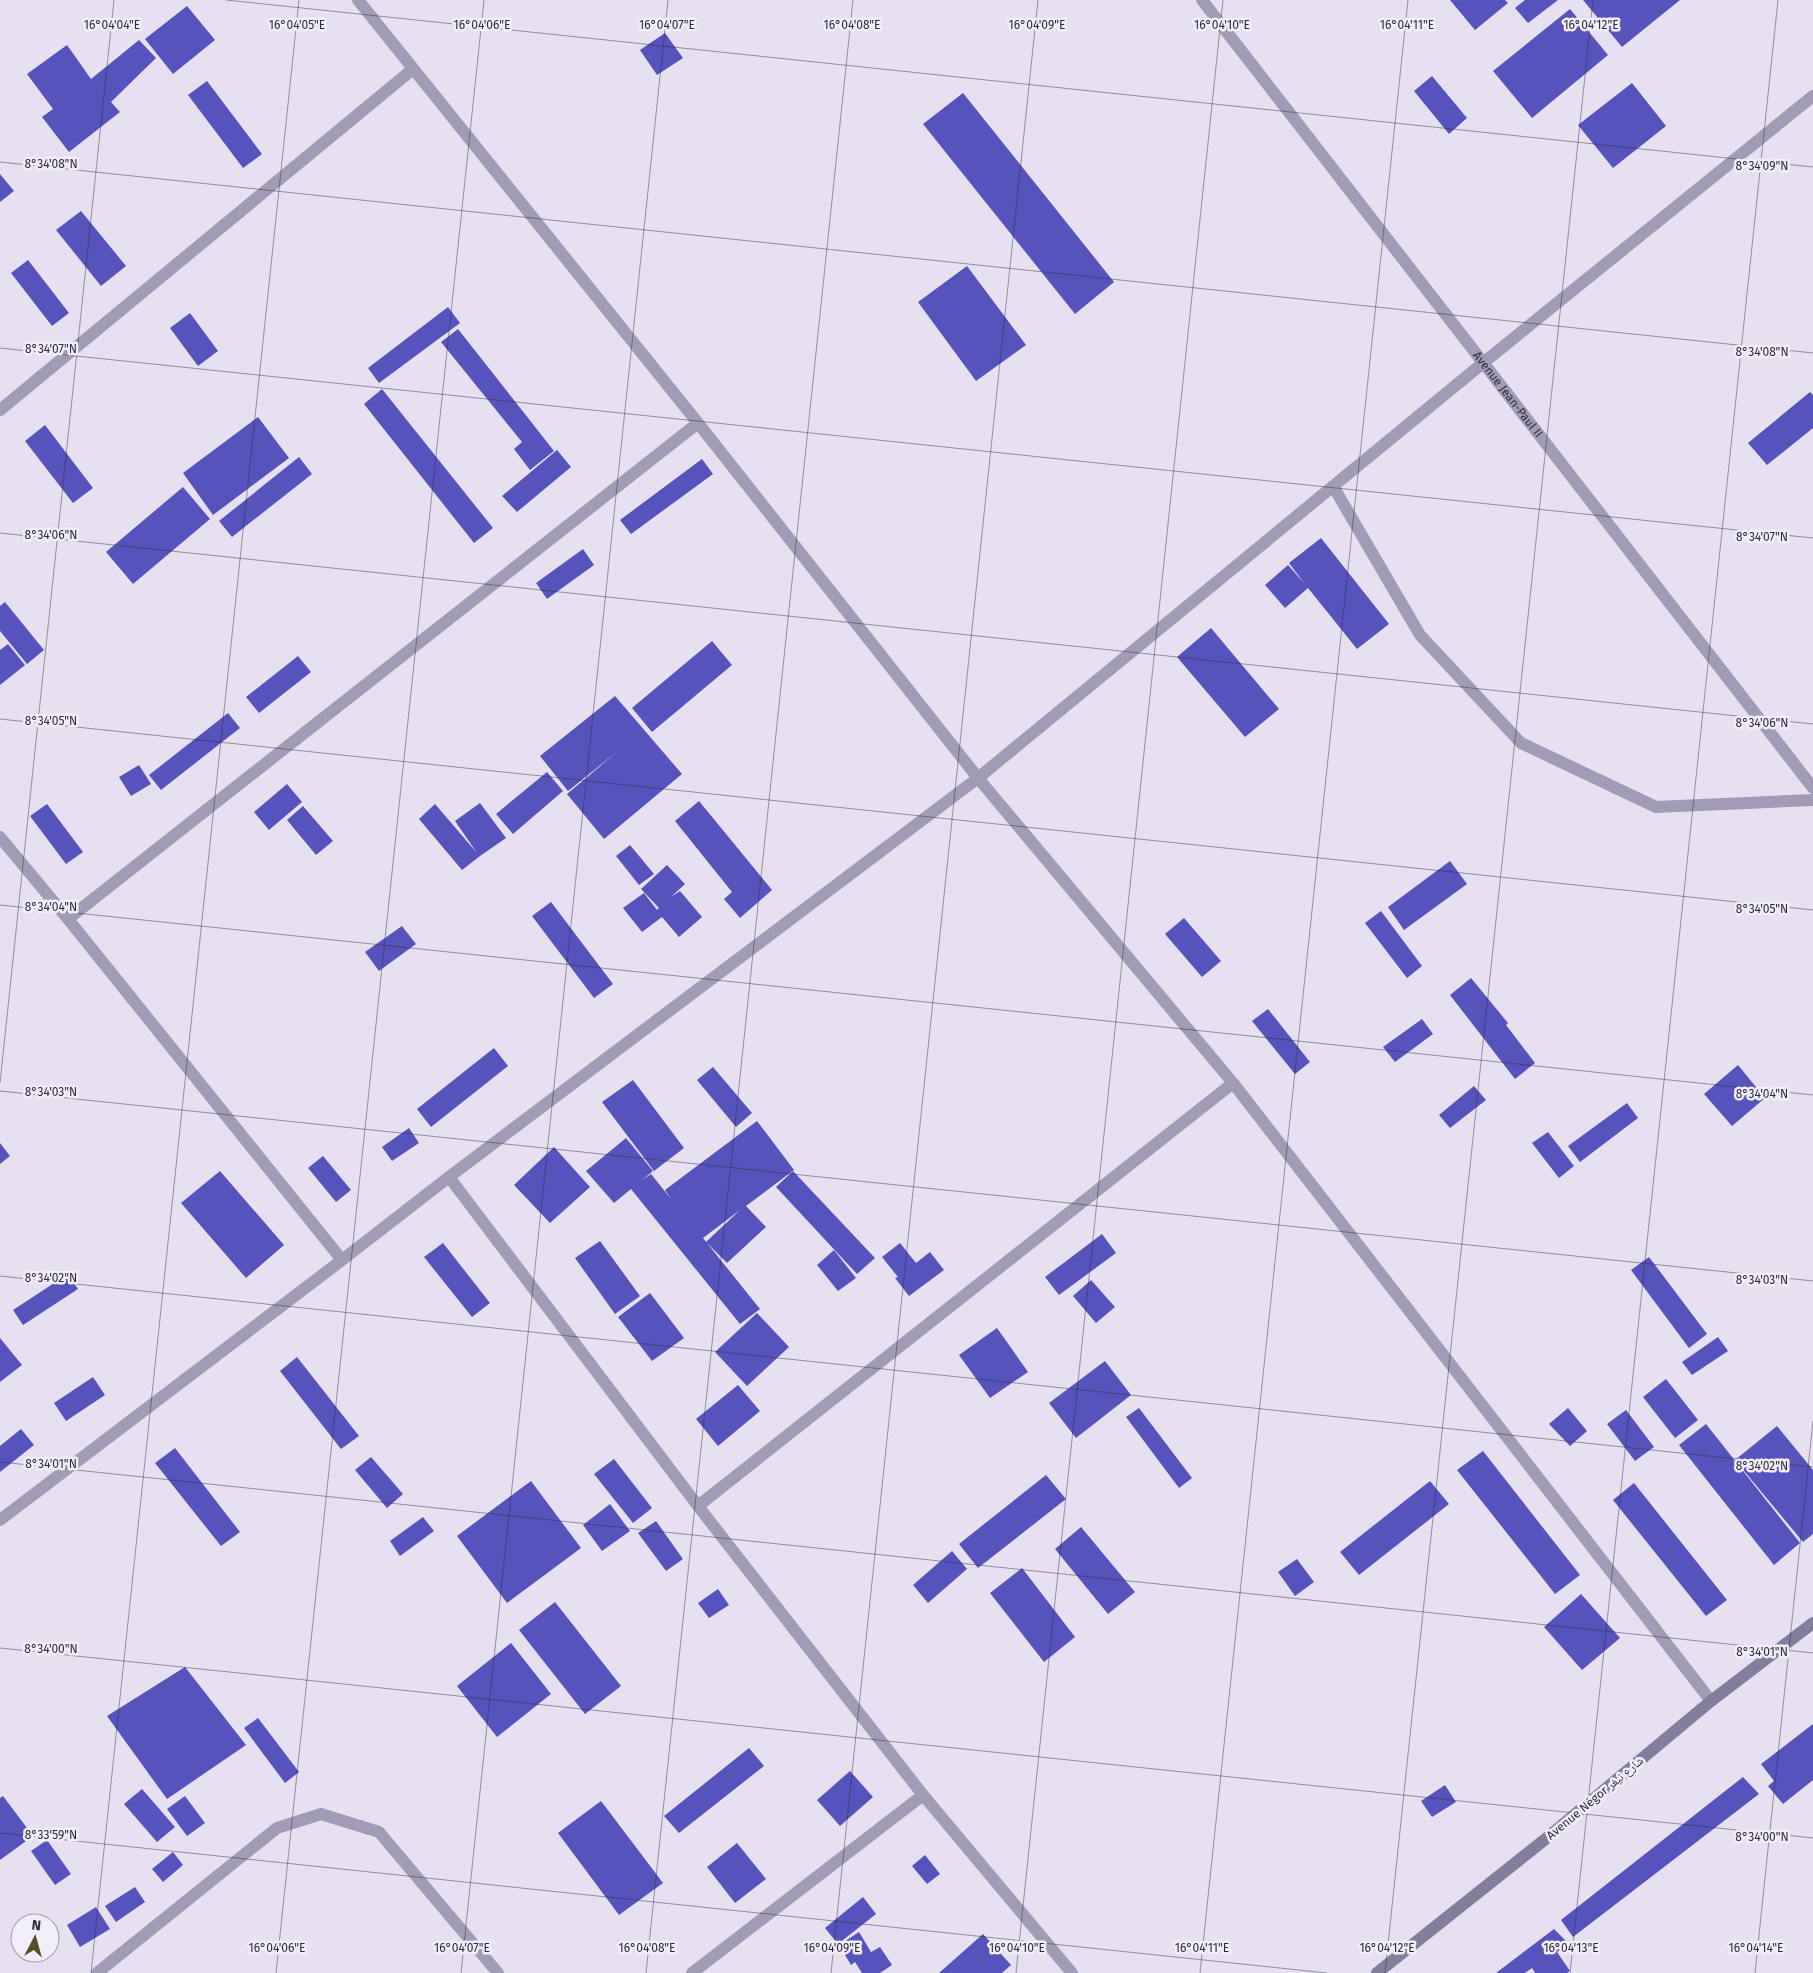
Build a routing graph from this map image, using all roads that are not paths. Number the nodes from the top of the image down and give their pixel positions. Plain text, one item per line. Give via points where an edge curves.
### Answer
1 (358, 0) edge
2 (1202, 0) edge
3 (414, 69) junction
4 (1813, 96) edge
5 (1483, 362) junction
6 (0, 410) edge
7 (698, 422) junction
8 (1333, 486) junction
9 (978, 778) junction
10 (1813, 788) edge
11 (1813, 800) edge
12 (0, 837) edge
13 (68, 918) junction
14 (1233, 1083) junction
15 (449, 1176) junction
16 (342, 1260) junction
17 (698, 1506) junction
18 (0, 1520) edge
19 (1813, 1623) edge
20 (1711, 1701) junction
21 (923, 1795) junction
22 (97, 1973) edge
23 (498, 1973) edge
24 (692, 1973) edge
25 (1072, 1973) edge
26 (1377, 1973) edge

1 - 3 street
2 - 5 street, Avenue Jean-Paul II
3 - 6 street
3 - 7 street
4 - 5 street
5 - 8 street
5 - 10 street, Avenue Jean-Paul II
7 - 9 street
7 - 13 street
8 - 9 street
8 - 11 street via 1420,635 1521,743 1656,807
9 - 14 street
9 - 15 street
12 - 13 street
13 - 16 street
14 - 17 street
14 - 20 street
15 - 16 street
15 - 17 street
16 - 18 street
17 - 21 street
19 - 20 main road, Avenue Négor شارع نيغر
20 - 26 main road, Avenue Négor شارع نيغر
21 - 24 street
21 - 25 street
22 - 23 street via 276,1828 321,1814 378,1832

